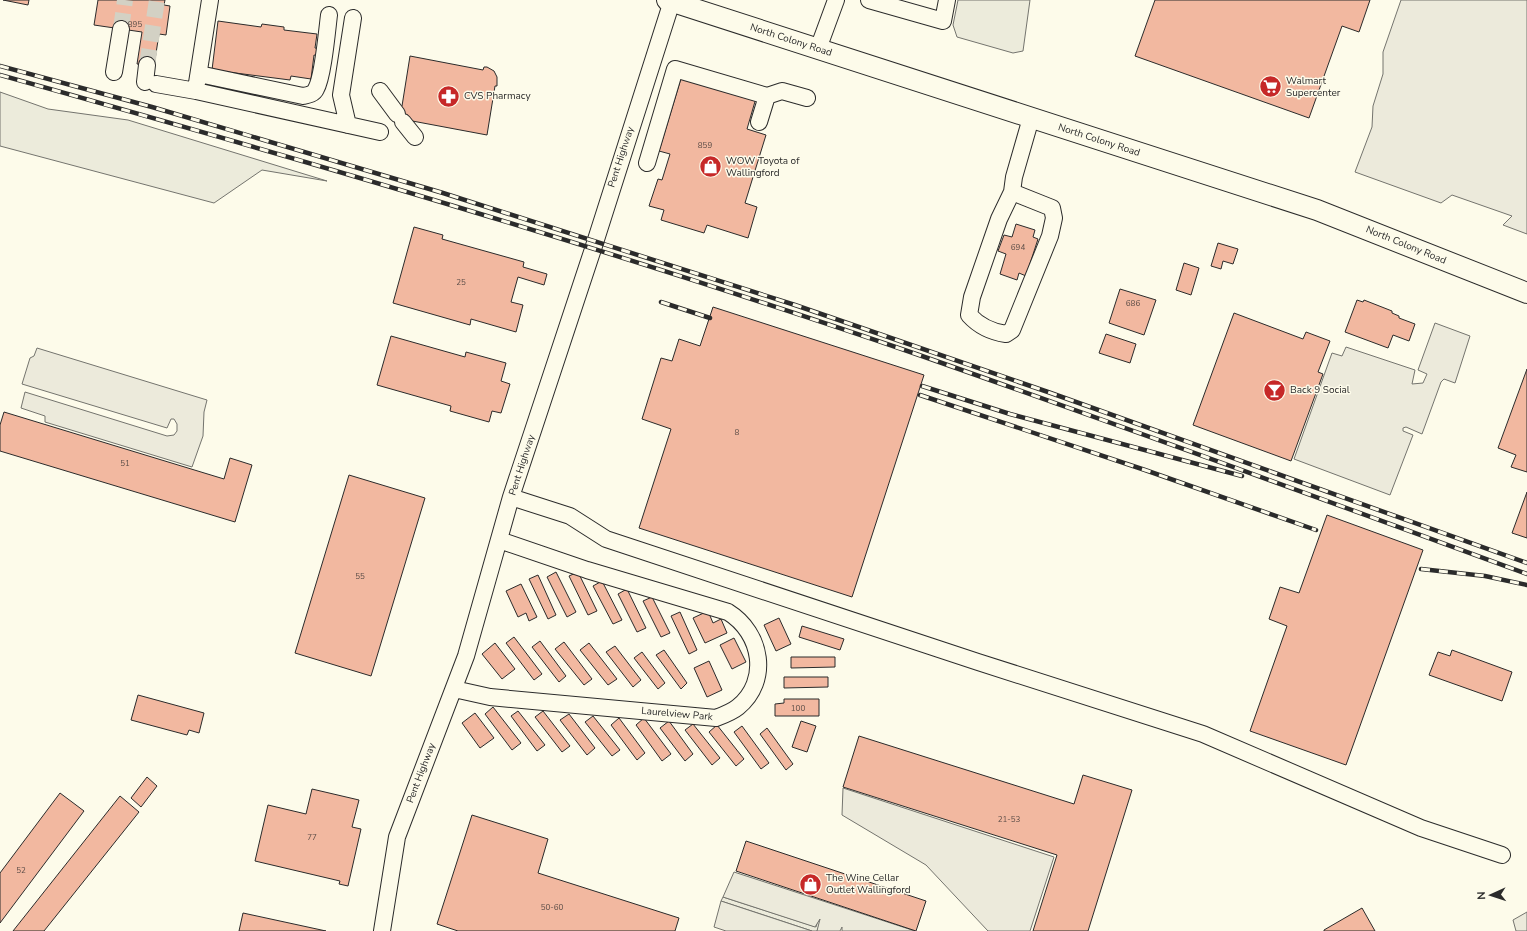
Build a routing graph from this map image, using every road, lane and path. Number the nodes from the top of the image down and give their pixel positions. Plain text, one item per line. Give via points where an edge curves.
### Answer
1 (210, 0) edge
2 (836, 0) edge
3 (869, 0) edge
4 (948, 0) edge
5 (669, 1) edge
6 (329, 15) dead end
7 (353, 18) dead end
8 (121, 29) tunnel mouth
9 (818, 49) junction
10 (147, 65) tunnel mouth
11 (114, 72) dead end
12 (199, 74) junction
13 (196, 91) junction
14 (380, 91) dead end
15 (295, 95) junction
16 (766, 96) junction
17 (807, 98) dead end
18 (289, 112) junction
19 (1031, 118) junction
20 (759, 122) dead end
21 (348, 125) junction
22 (380, 132) dead end
23 (415, 138) dead end
24 (647, 163) dead end
25 (1012, 192) junction
26 (1527, 293) edge
27 (511, 497) junction
28 (499, 540) junction
29 (454, 689) junction
30 (1502, 856) dead end
31 (382, 931) edge

1 - 12 street
2 - 9 street
3 - 4 street via 943,21
5 - 9 main road, North Colony Road
5 - 27 street, Pent Highway via 593,249
6 - 15 street via 316,89 311,94
7 - 21 street via 341,95
8 - 11 street
9 - 19 main road, North Colony Road
10 - 13 street via 151,83
12 - 13 street
12 - 15 street
13 - 18 street
14 - 23 street
15 - 18 street
16 - 17 street via 782,91
16 - 20 street
16 - 24 street via 675,69
18 - 21 street
19 - 25 street
19 - 26 main road, North Colony Road via 1317,210
21 - 22 street
25 - 25 street via 999,219 972,297 969,315 977,324 1006,334 1012,330 1050,236 1054,218 1052,208
27 - 28 street, Pent Highway
27 - 30 street via 570,516 606,539 1204,734 1421,828
28 - 29 street, Pent Highway
28 - 29 street, Laurelview Park via 587,570 728,612 743,624 755,643 759,661 756,680 749,695 739,706 716,718 490,697
29 - 31 street, Pent Highway via 397,836

